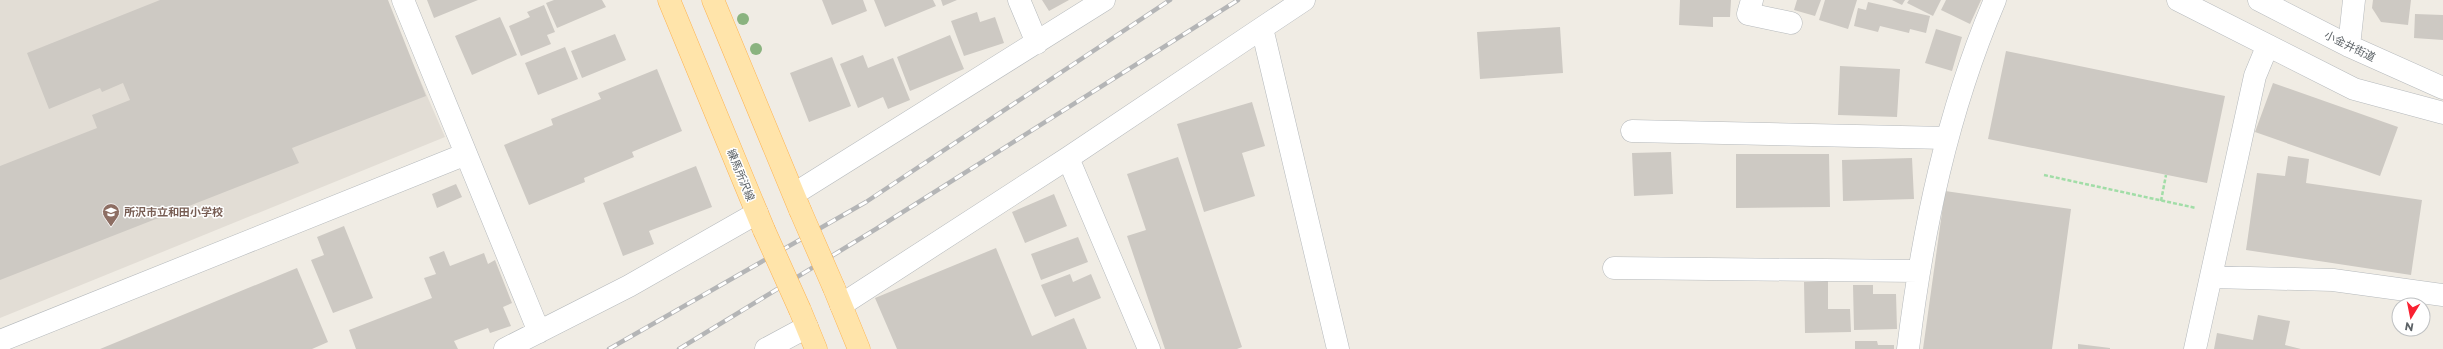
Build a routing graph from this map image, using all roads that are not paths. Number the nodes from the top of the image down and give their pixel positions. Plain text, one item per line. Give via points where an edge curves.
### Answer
1 (403, 0) edge
2 (670, 0) edge
3 (713, 0) edge
4 (1019, 0) edge
5 (1104, 0) edge
6 (1304, 0) edge
7 (1752, 0) edge
8 (1995, 0) edge
9 (2178, 0) edge
10 (2259, 0) edge
11 (2354, 0) edge
12 (1791, 23) dead end
13 (1262, 28) junction
14 (1037, 43) junction
15 (2349, 46) junction
16 (2267, 47) junction
17 (2443, 88) edge
18 (2443, 113) edge
19 (1632, 131) dead end
20 (1946, 138) junction
21 (466, 154) junction
22 (1068, 158) junction
23 (797, 202) junction
24 (760, 222) junction
25 (1614, 268) dead end
26 (1918, 271) junction
27 (2212, 277) junction
28 (2443, 295) edge
29 (838, 297) junction
30 (804, 318) junction
31 (539, 332) junction
32 (0, 341) edge
33 (505, 349) edge
34 (766, 349) edge
35 (816, 349) edge
36 (859, 349) edge
37 (1149, 349) edge
38 (1338, 349) edge
39 (1908, 349) edge
40 (2195, 349) edge

1 - 21 street
2 - 24 main road, 練馬所沢線
3 - 23 main road
4 - 14 street
5 - 14 street
6 - 13 street
7 - 12 street via 1748,14
8 - 20 street via 1973,51
9 - 16 street
10 - 15 street, 小金井街道
11 - 15 street
13 - 22 street
13 - 38 street
14 - 23 street
15 - 17 street, 小金井街道
16 - 18 street via 2354,89
16 - 27 street via 2255,76
19 - 20 street
20 - 26 street
21 - 31 street
21 - 32 street
22 - 29 street
22 - 37 street
23 - 29 main road, bridge
24 - 30 main road, 練馬所沢線, bridge
24 - 31 street
25 - 26 street
26 - 39 street
27 - 28 street via 2332,280
27 - 40 street
29 - 36 main road
30 - 34 street
30 - 35 main road, 練馬所沢線
31 - 33 street

